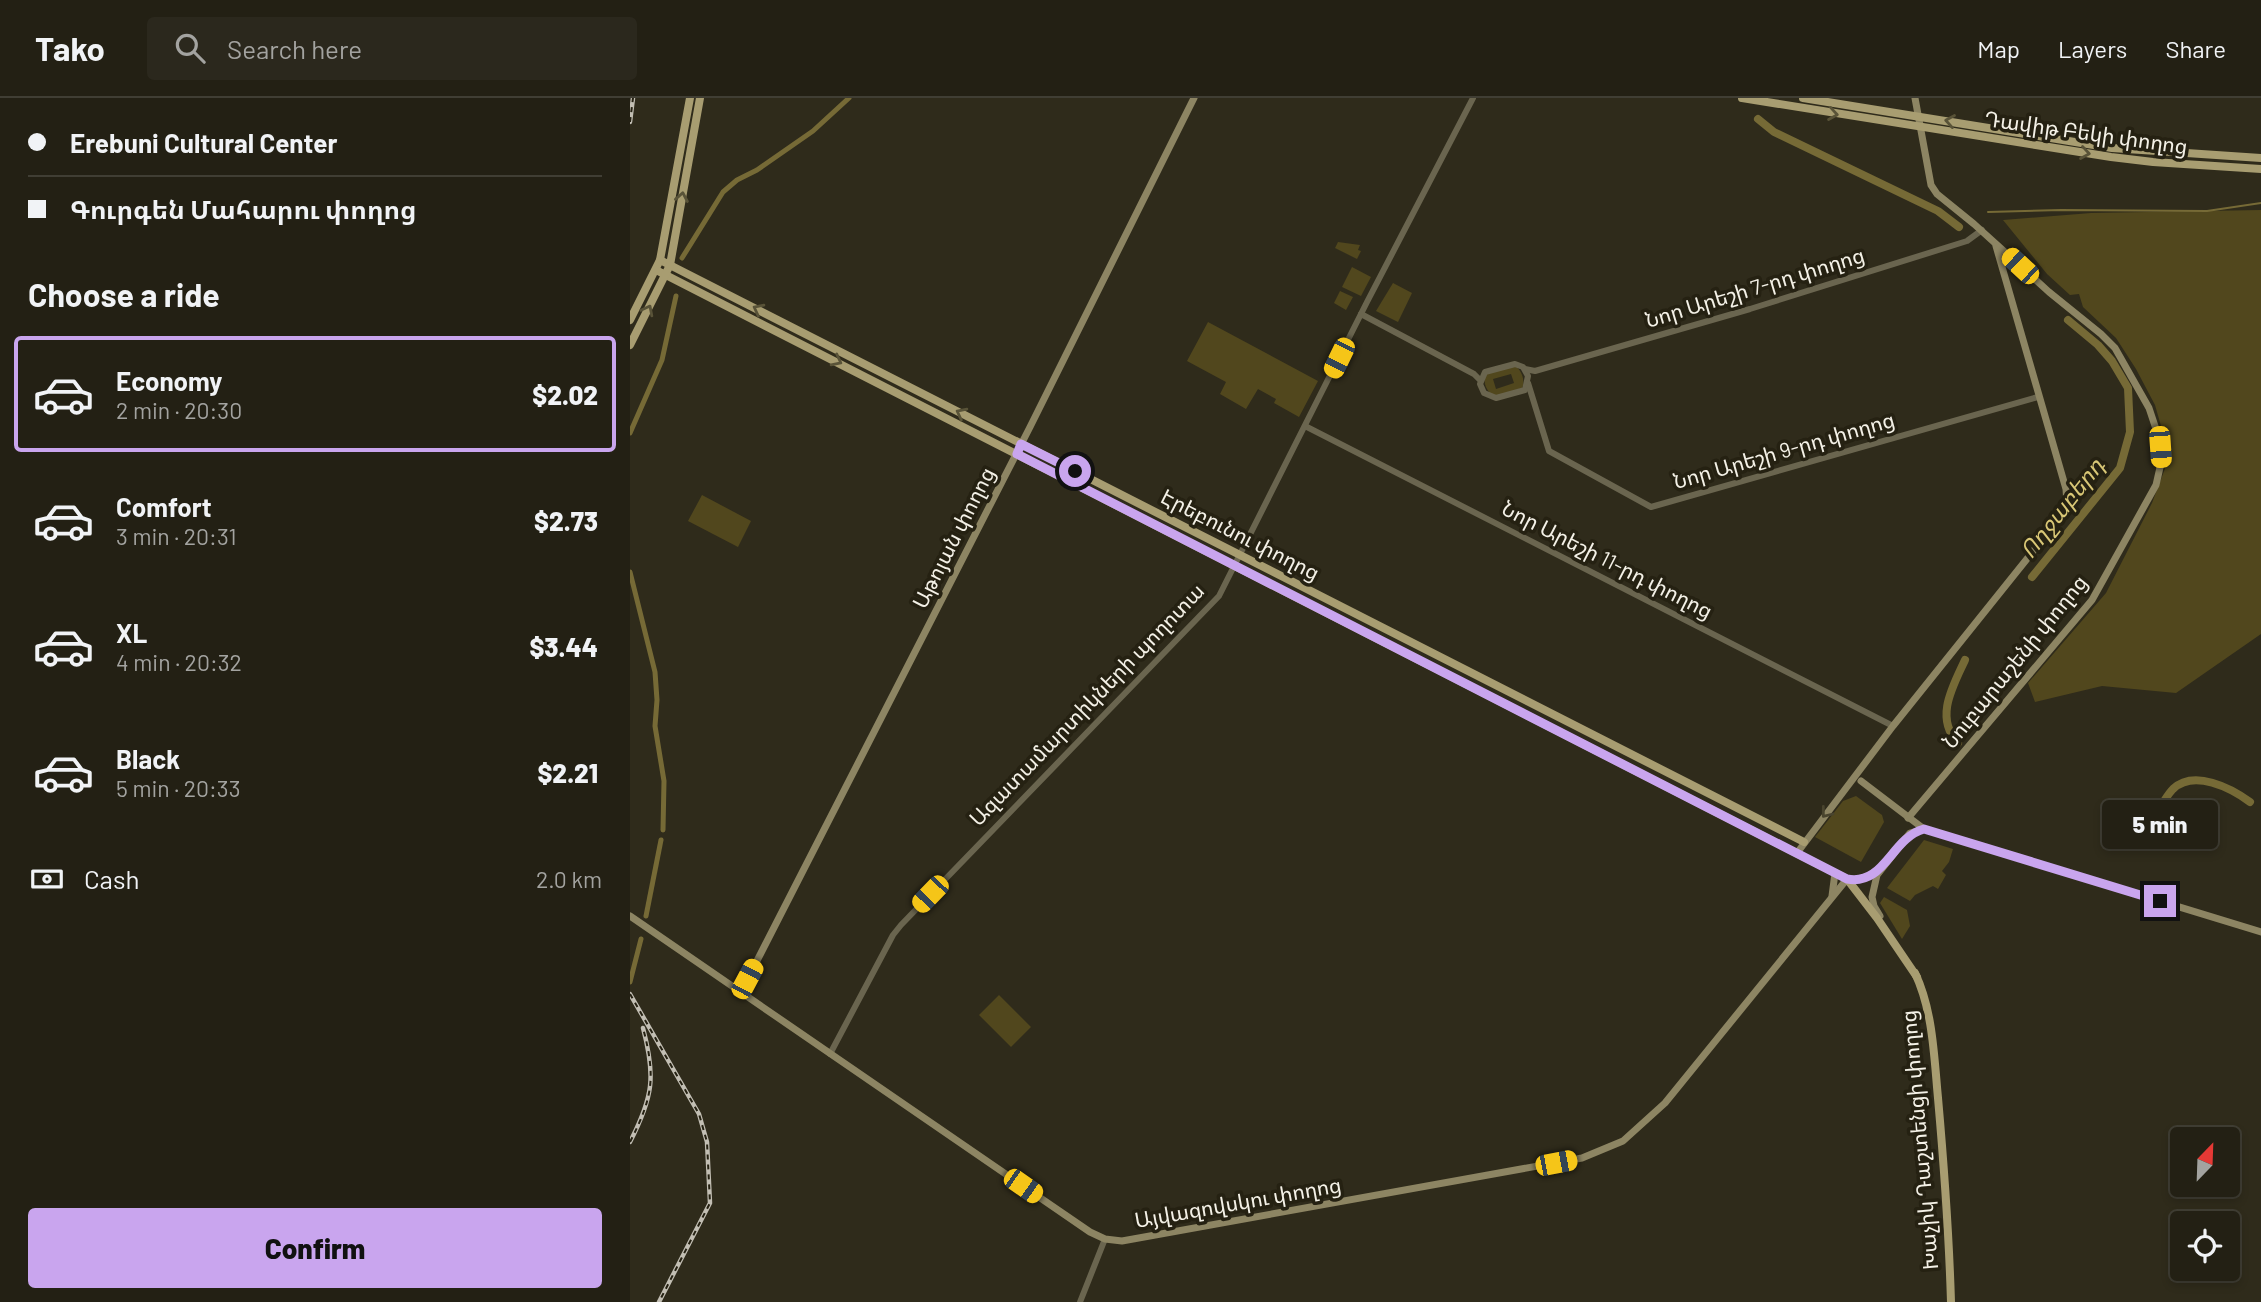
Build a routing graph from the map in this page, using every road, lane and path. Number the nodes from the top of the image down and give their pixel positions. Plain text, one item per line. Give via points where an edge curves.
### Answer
1 (690, 98) edge
2 (700, 98) edge
3 (1194, 98) edge
4 (1473, 98) edge
5 (1742, 98) edge
6 (1803, 98) edge
7 (1915, 98) edge
8 (687, 111) junction
9 (698, 112) junction
10 (1919, 116) junction
11 (1920, 127) junction
12 (2261, 158) edge
13 (2261, 169) edge
14 (1982, 230) junction
15 (1994, 242) junction
16 (660, 260) junction
17 (670, 265) junction
18 (2020, 266) junction
19 (656, 270) junction
20 (2004, 270) junction
21 (667, 274) junction
22 (1361, 314) junction
23 (630, 320) edge
24 (630, 345) edge
25 (1525, 369) junction
26 (1535, 371) junction
27 (1485, 372) junction
28 (1474, 374) junction
29 (1480, 380) junction
30 (1528, 380) junction
31 (1523, 390) junction
32 (1531, 394) junction
33 (2038, 397) junction
34 (1305, 426) junction
35 (1021, 444) junction
36 (1017, 454) junction
37 (1239, 555) junction
38 (1234, 565) junction
39 (1893, 726) junction
40 (1862, 768) junction
41 (1861, 781) junction
42 (1849, 785) junction
43 (1908, 818) junction
44 (1924, 829) junction
45 (1910, 833) junction
46 (1804, 842) junction
47 (1797, 853) junction
48 (1884, 865) junction
49 (1835, 873) junction
50 (1847, 879) junction
51 (1832, 897) junction
52 (630, 916) edge
53 (1879, 917) junction
54 (2261, 932) edge
55 (741, 992) junction
56 (830, 1054) junction
57 (1105, 1239) junction
58 (1080, 1302) edge
59 (1951, 1302) edge

1 - 8 main road
2 - 9 main road
3 - 35 main road, Աթոյան փողոց
4 - 22 street, Ազատամարտիկների պողոտա
5 -> 11 main road, Դավիթ Բեկի փողոց
6 - 10 main road, Դավիթ Բեկի փողոց
7 - 10 main road, Նուբարաշենի փողոց
8 - 9 main road
8 - 16 main road
17 -> 9 main road
10 - 11 main road, Նուբարաշենի փողոց
12 -> 10 main road, Դավիթ Բեկի փողոց via 2112,148
11 -> 13 main road, Դավիթ Բեկի փողոց via 2143,161
11 - 14 main road, Նուբարաշենի փողոց via 1931,185
14 - 15 main road, Նուբարաշենի փողոց
14 - 26 street, Նոր Արեշի 7-րդ փողոց via 1974,238 1936,252
15 - 18 main road, Նուբարաշենի փողոց
15 - 20 main road
16 - 17 main road, Էրեբունու փողոց
16 - 19 main road
17 - 21 main road
35 -> 17 main road, Էրեբունու փողոց
18 - 20 main road
18 - 43 main road, Նուբարաշենի փողոց via 2115,348 2149,408 2160,447 2159,474 2092,600
19 - 21 main road, Էրեբունու փողոց
19 - 23 main road
20 - 33 main road
24 -> 21 main road
21 -> 36 main road, Էրեբունու փողոց
22 - 28 street
22 - 34 street, Ազատամարտիկների պողոտա
25 - 26 street, Նոր Արեշի 7-րդ փողոց
25 - 27 street, Նոր Արեշի 7-րդ փողոց via 1515,364
25 - 30 street
26 - 30 street
27 - 28 street, Նոր Արեշի 7-րդ փողոց
27 - 29 street
28 - 29 street
29 - 31 street via 1484,393 1493,398
30 - 31 street
30 - 32 street
31 - 32 street
32 - 33 street, Նոր Արեշի 9-րդ փողոց via 1549,451 1651,507
33 - 39 main road via 2067,504
34 - 37 street, Ազատամարտիկների պողոտա
34 - 39 street, Նոր Արեշի 11-րդ փողոց
35 - 36 main road, Աթոյան փողոց
35 - 37 main road, Էրեբունու փողոց
36 - 38 main road, Էրեբունու փողոց
36 - 55 main road, Աթոյան փողոց
37 - 38 street, Ազատամարտիկների պողոտա
37 - 46 main road, Էրեբունու փողոց
38 - 47 main road, Էրեբունու փողոց
38 - 56 street, Ազատամարտիկների պողոտա via 1219,596 901,925
39 - 40 main road
40 - 41 main road
40 - 42 main road
41 - 42 main road
41 - 43 main road
42 -> 46 main road
43 - 44 main road
43 - 45 main road
44 - 45 main road
44 - 54 main road
45 - 48 main road
46 - 47 main road
47 - 49 main road, Էրեբունու փողոց
48 - 50 main road via 1866,879
48 - 53 main road via 1872,891
49 - 50 main road, Էրեբունու փողոց
49 - 51 main road
50 - 51 main road, Այվազովսկու փողոց
50 - 53 main road, Խաչիկ Դաշտենցի փողոց
51 - 57 main road, Այվազովսկու փողոց via 1665,1103 1623,1141 1604,1151 1300,1210 1122,1241
52 - 55 main road
53 - 59 main road, Խաչիկ Դաշտենցի փողոց via 1923,989 1933,1045
55 - 56 main road
56 - 57 main road
57 - 58 street

